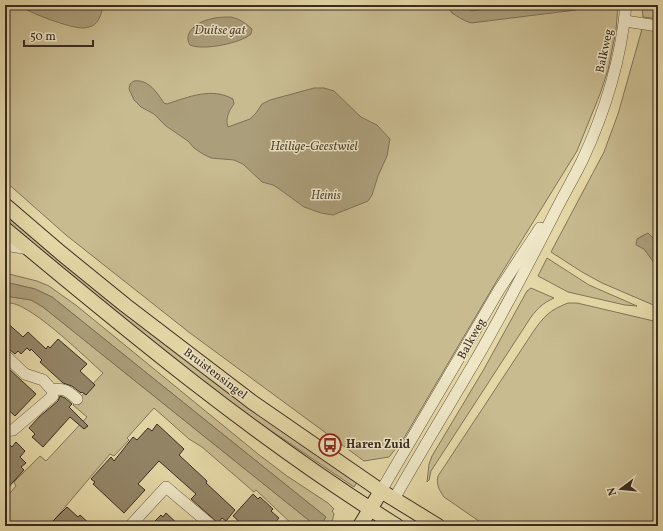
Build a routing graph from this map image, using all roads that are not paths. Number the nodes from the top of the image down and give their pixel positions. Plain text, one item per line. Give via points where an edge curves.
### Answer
1 (626, 5) edge
2 (625, 21) junction
3 (658, 26) edge
4 (566, 190) junction
5 (5, 205) edge
6 (5, 229) edge
7 (5, 245) edge
8 (29, 249) junction
9 (5, 355) edge
10 (52, 390) junction
11 (77, 399) dead end
12 (5, 431) edge
13 (381, 491) junction
14 (394, 499) junction
15 (370, 509) junction
16 (381, 522) edge
17 (130, 526) edge
18 (212, 526) edge
19 (360, 526) edge
20 (397, 526) edge
21 (438, 526) edge

1 - 2 street, Balkweg
2 - 3 street
2 - 4 street, Balkweg via 615,73 601,118 582,162
4 - 13 street, Balkweg via 499,290
4 - 14 street, Balkweg via 533,256 474,362
5 - 13 main road, Bruistensingel via 61,253 208,369
6 - 8 main road, Bruistensingel
7 - 8 street
8 - 15 main road, Bruistensingel via 238,416
9 - 10 street via 26,374 43,380
10 - 11 street via 65,389
10 - 12 street via 53,396 13,430
13 - 14 main road, Bruistensingel
13 - 15 main road
14 - 16 main road
14 - 21 main road, Bruistensingel
15 - 16 main road, Bruistensingel
15 - 19 main road
16 - 20 main road, Bruistensingel
17 - 18 street via 166,487

